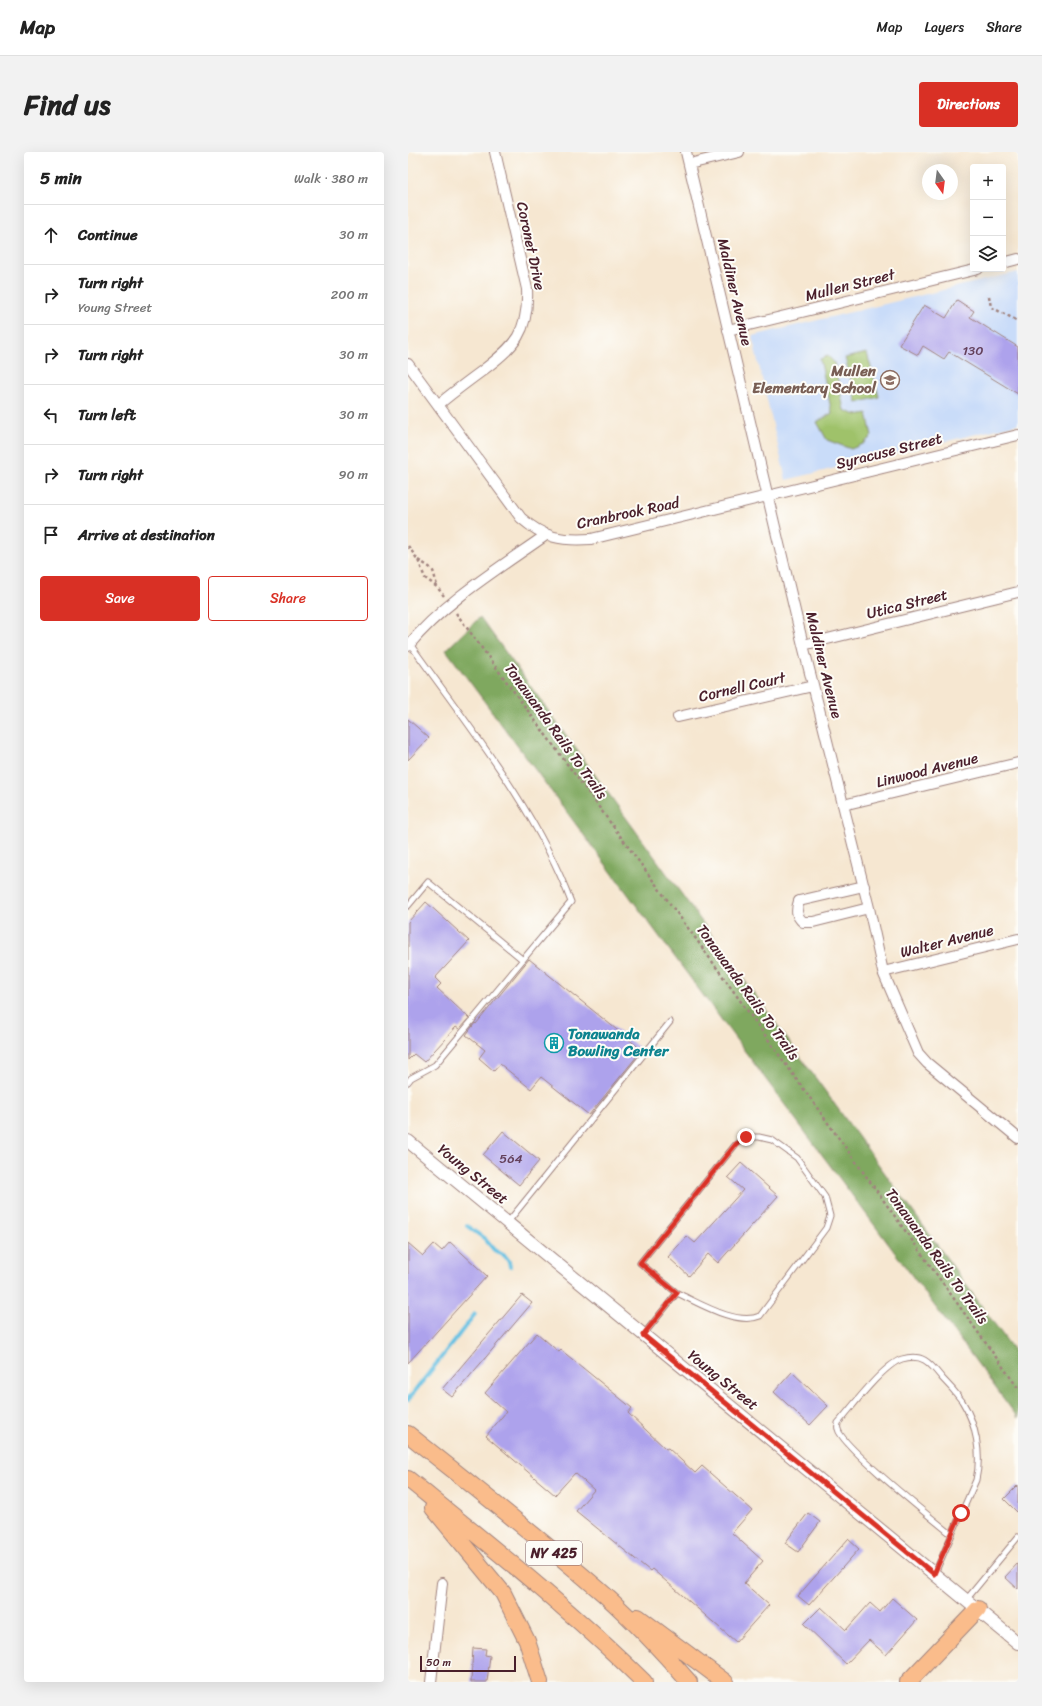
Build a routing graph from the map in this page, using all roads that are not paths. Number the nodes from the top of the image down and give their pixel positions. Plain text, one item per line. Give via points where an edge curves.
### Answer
1 (495, 152) edge
2 (686, 152) edge
3 (739, 152) edge
4 (689, 164) junction
5 (1018, 259) edge
6 (1006, 262) edge
7 (970, 271) edge
8 (728, 330) junction
9 (408, 364) edge
10 (438, 405) junction
11 (1018, 435) edge
12 (768, 496) junction
13 (546, 535) junction
14 (1018, 592) edge
15 (409, 645) edge
16 (803, 645) junction
17 (813, 686) junction
18 (678, 717) dead end
19 (1018, 763) edge
20 (843, 805) junction
21 (864, 886) junction
22 (408, 906) edge
23 (869, 908) junction
24 (1018, 939) edge
25 (523, 960) junction
26 (883, 972) junction
27 (670, 1022) dead end
28 (408, 1082) edge
29 (1018, 1138) edge
30 (408, 1141) edge
31 (507, 1222) junction
32 (677, 1293) junction
33 (643, 1335) junction
34 (408, 1434) edge
35 (409, 1480) edge
36 (951, 1534) junction
37 (1018, 1537) edge
38 (934, 1574) junction
39 (442, 1583) dead end
40 (606, 1596) junction
41 (972, 1605) junction
42 (1018, 1642) edge
43 (430, 1682) edge
44 (540, 1682) edge
45 (644, 1682) edge
46 (689, 1682) edge
47 (725, 1682) edge
48 (908, 1682) edge
49 (923, 1682) edge

1 - 10 street, Coronet Drive via 527,289 525,319 520,334 504,354
2 - 4 street, Maldiner Avenue
3 - 4 street
4 - 8 street, Maldiner Avenue
5 - 6 street
7 - 8 street, Mullen Street
8 - 12 street, Maldiner Avenue
9 - 10 street, Cranbrook Road
10 - 13 street, Cranbrook Road via 521,518
11 - 12 street, Syracuse Street
12 - 13 street, Cranbrook Road via 591,539 573,540
12 - 16 street, Maldiner Avenue
13 - 15 street via 460,596
14 - 16 street, Utica Street
15 - 25 lane via 517,796 562,876 571,902
16 - 17 street, Maldiner Avenue
17 - 18 street, Cornell Court
17 - 20 street, Maldiner Avenue
19 - 20 street, Linwood Avenue
20 - 21 street, Maldiner Avenue
21 - 23 street, Maldiner Avenue
21 - 23 street via 798,901 798,918 803,922 813,922
22 - 25 lane via 428,882
23 - 26 street, Maldiner Avenue
24 - 26 street, Walter Avenue
25 - 28 lane via 435,1065
26 - 29 street, Maldiner Avenue via 918,1053
27 - 31 lane
30 - 31 street, Young Street
31 - 33 street, Young Street
32 - 32 lane via 640,1263 736,1144 746,1137 759,1137 772,1140 797,1158 825,1197 830,1216 826,1228 760,1316 752,1319 737,1318
32 - 33 lane
33 - 38 street, Young Street
34 - 40 main road, NY 425
35 - 44 main road via 502,1593 527,1641
35 - 45 main road, NY 425 via 592,1632
36 - 36 lane via 976,1480 978,1452 972,1424 962,1402 927,1360 916,1357 901,1359 884,1371 838,1423 838,1430 883,1477
36 - 38 lane
37 - 41 lane
38 - 41 street, Young Street
39 - 43 street
40 - 46 main road, NY 425
40 - 47 main road
41 - 42 street, Young Street
41 - 48 main road
41 - 49 main road

